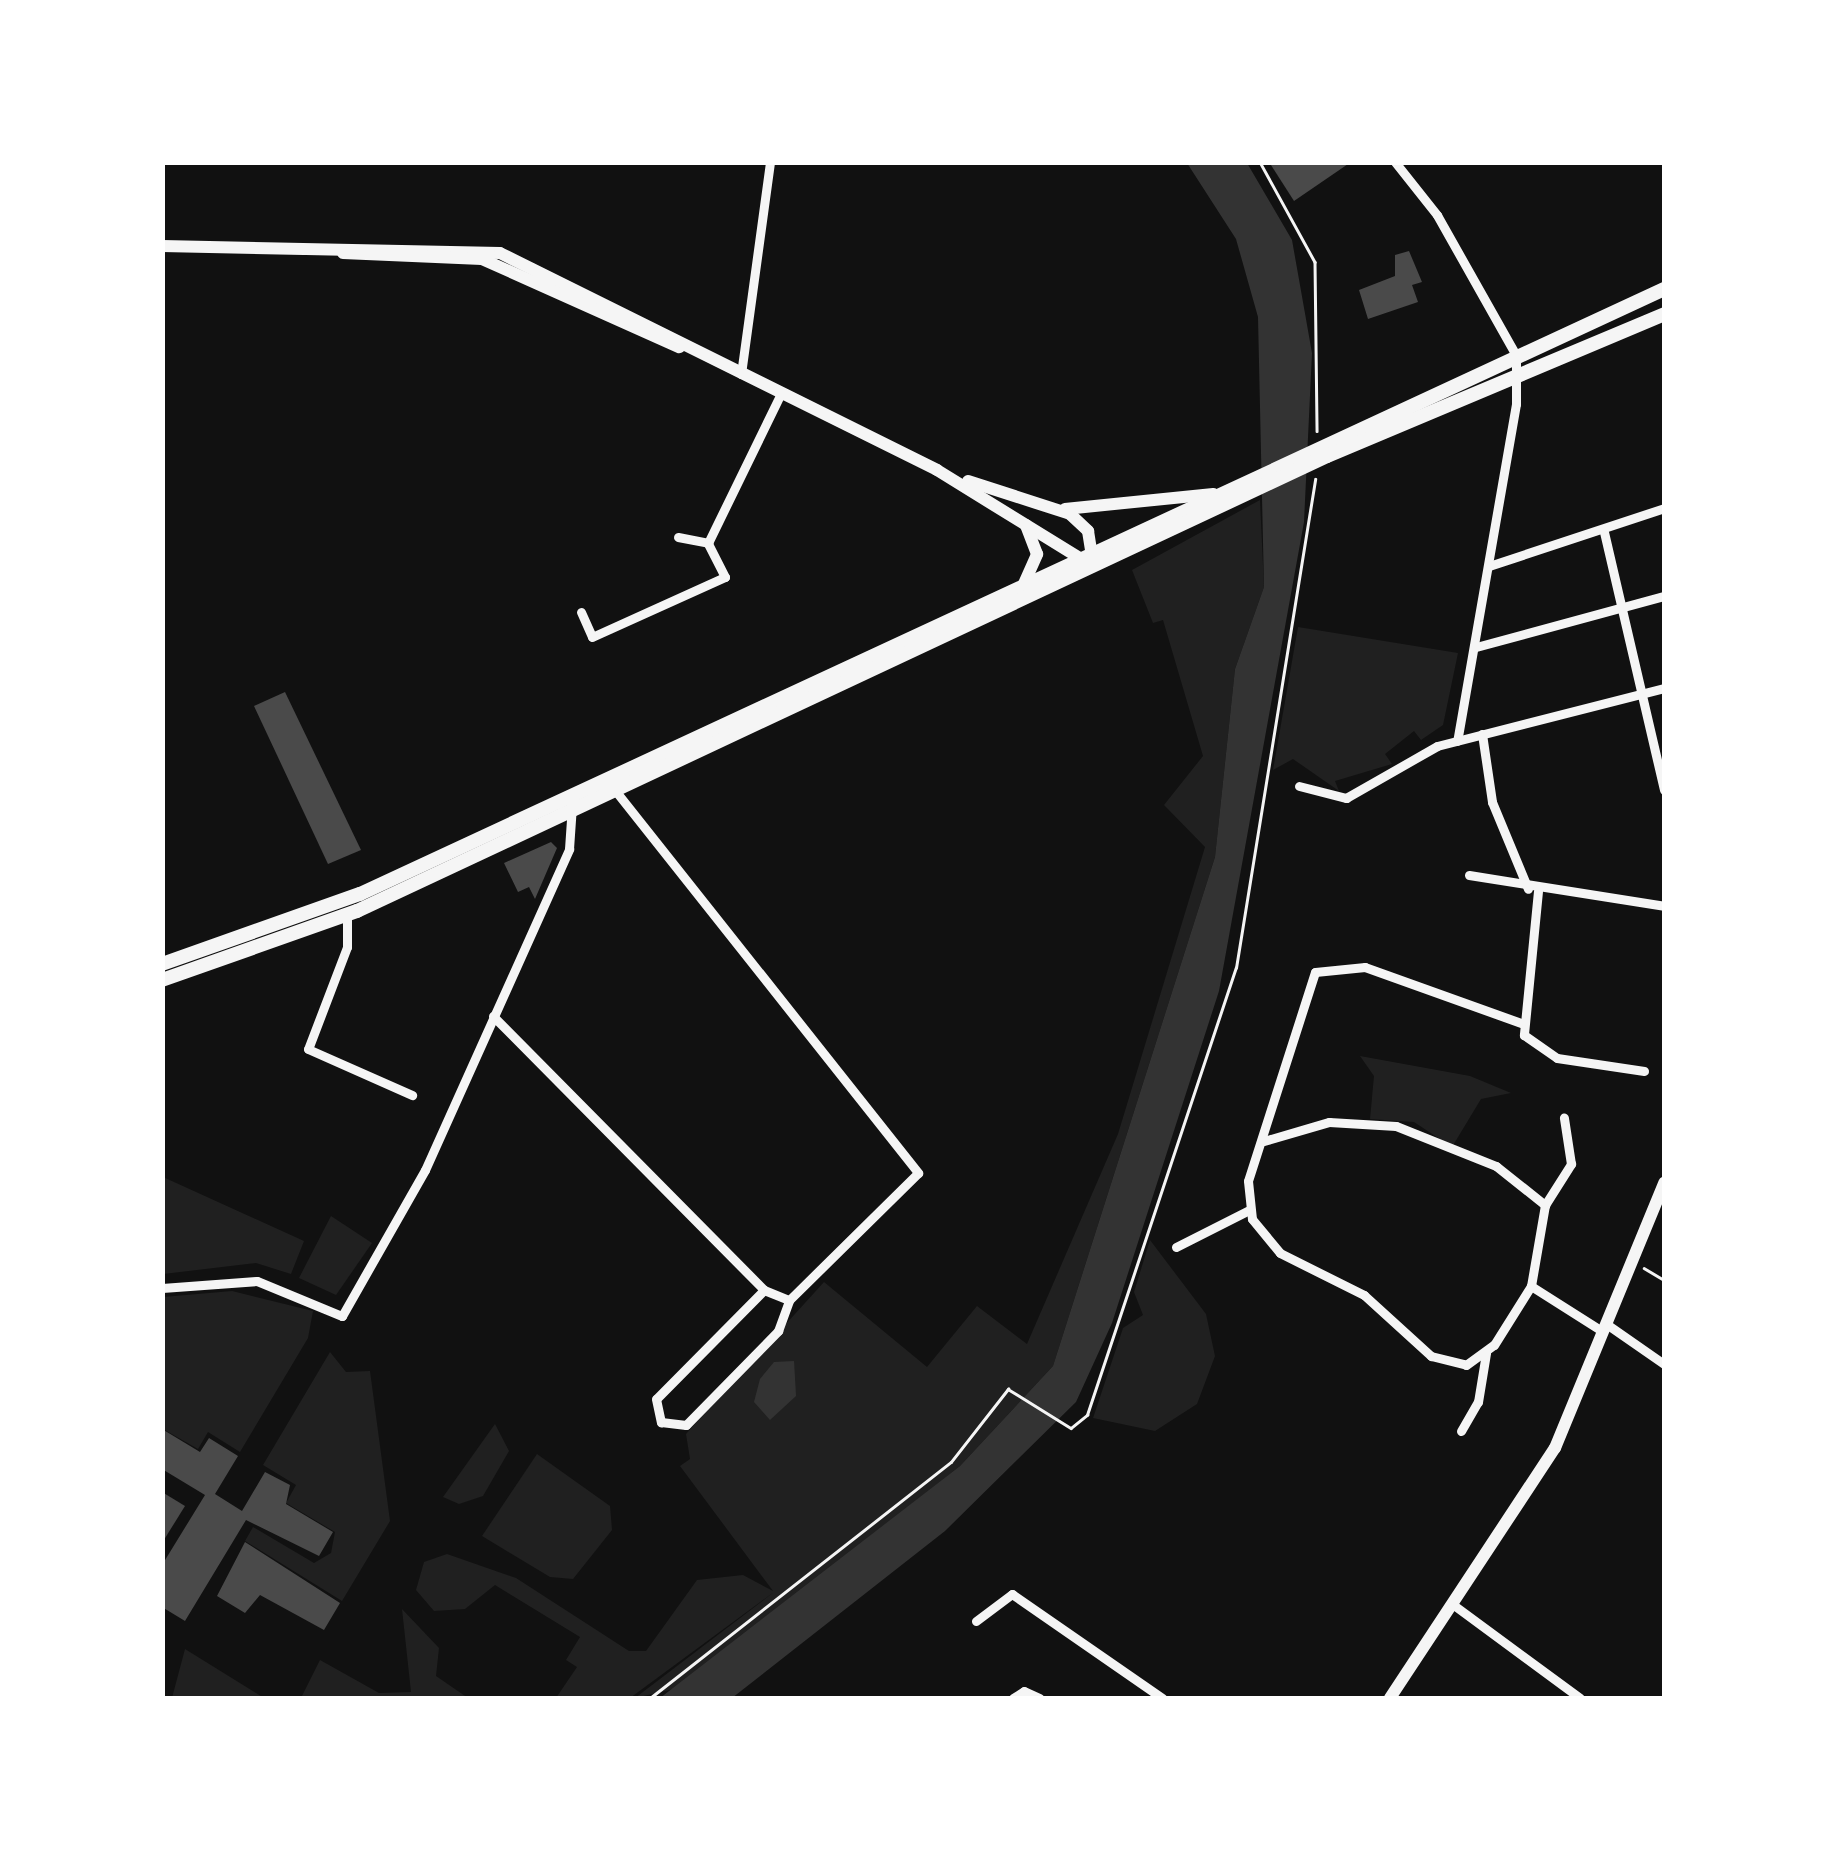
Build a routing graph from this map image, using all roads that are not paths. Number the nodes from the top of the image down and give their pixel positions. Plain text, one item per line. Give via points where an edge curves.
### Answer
1 (770, 162) edge
2 (1395, 162) edge
3 (162, 246) edge
4 (1664, 289) edge
5 (1664, 314) edge
6 (1516, 355) junction
7 (742, 374) junction
8 (1518, 379) junction
9 (781, 393) junction
10 (937, 470) junction
11 (1239, 491) junction
12 (1050, 507) junction
13 (1664, 508) edge
14 (1017, 516) junction
15 (1604, 532) junction
16 (678, 537) dead end
17 (708, 542) junction
18 (1088, 559) junction
19 (1489, 566) junction
20 (1023, 586) junction
21 (1664, 596) edge
22 (1621, 608) junction
23 (581, 612) dead end
24 (1476, 647) junction
25 (1664, 688) edge
26 (1642, 694) junction
27 (1482, 734) junction
28 (1457, 741) junction
29 (611, 786) junction
30 (1298, 786) dead end
31 (1664, 790) edge
32 (572, 804) junction
33 (1469, 875) dead end
34 (1533, 890) junction
35 (1664, 905) edge
36 (345, 908) junction
37 (162, 964) edge
38 (162, 980) edge
39 (493, 1016) junction
40 (1521, 1023) junction
41 (1644, 1071) dead end
42 (412, 1095) dead end
43 (1564, 1118) dead end
44 (1264, 1141) junction
45 (1664, 1183) edge
46 (1545, 1205) junction
47 (1249, 1210) junction
48 (1176, 1246) dead end
49 (1531, 1286) junction
50 (162, 1288) edge
51 (764, 1290) junction
52 (788, 1300) junction
53 (1604, 1327) junction
54 (1486, 1353) junction
55 (1664, 1364) edge
56 (1461, 1430) dead end
57 (1455, 1606) junction
58 (976, 1621) dead end
59 (1012, 1698) edge
60 (1040, 1698) edge
61 (1162, 1698) edge
62 (1390, 1698) edge
63 (1580, 1698) edge

1 - 7 street
2 - 6 street via 1444,227
3 - 7 main road via 482,259
4 - 6 main road
5 - 8 main road
6 - 8 street
6 - 11 main road
7 - 9 main road
8 - 11 main road
8 - 19 street
9 - 10 main road
9 - 17 street
10 - 12 main road
10 - 14 main road
11 - 12 main road via 1124,509
11 - 18 main road
12 - 18 main road via 1081,521
13 - 15 street
14 - 18 main road
14 - 20 main road via 1038,550
15 - 19 street
15 - 22 street
16 - 17 street
17 - 23 street via 725,577 592,636
18 - 20 main road
18 - 29 main road
19 - 24 street
20 - 29 main road
21 - 22 street
22 - 24 street
22 - 26 street
24 - 28 street
25 - 26 street
26 - 27 street
26 - 31 street
27 - 28 street
27 - 34 street via 1492,802
28 - 30 street via 1346,798
29 - 32 main road
29 - 52 street via 918,1173
32 - 36 main road
32 - 39 street via 569,849
33 - 34 street
34 - 35 street
34 - 40 street
36 - 37 main road
36 - 38 main road
36 - 42 street via 347,947 308,1049
39 - 50 street via 415,1190 342,1316 257,1281
39 - 51 street
40 - 41 street via 1549,1056
40 - 44 street via 1365,968 1321,968 1304,990
43 - 46 street via 1570,1164
44 - 46 street via 1321,1123 1396,1126 1496,1166
44 - 47 street via 1248,1182
45 - 53 main road
46 - 49 street
47 - 48 street
47 - 54 street via 1280,1254 1364,1295 1438,1361 1466,1364
49 - 53 street
49 - 54 street
51 - 52 street
51 - 52 street via 656,1399 661,1422 686,1425 778,1331
53 - 55 street
53 - 57 main road via 1555,1448
54 - 56 street via 1478,1402
57 - 62 main road
57 - 63 street
58 - 61 street via 1012,1594
59 - 60 street via 1024,1691

